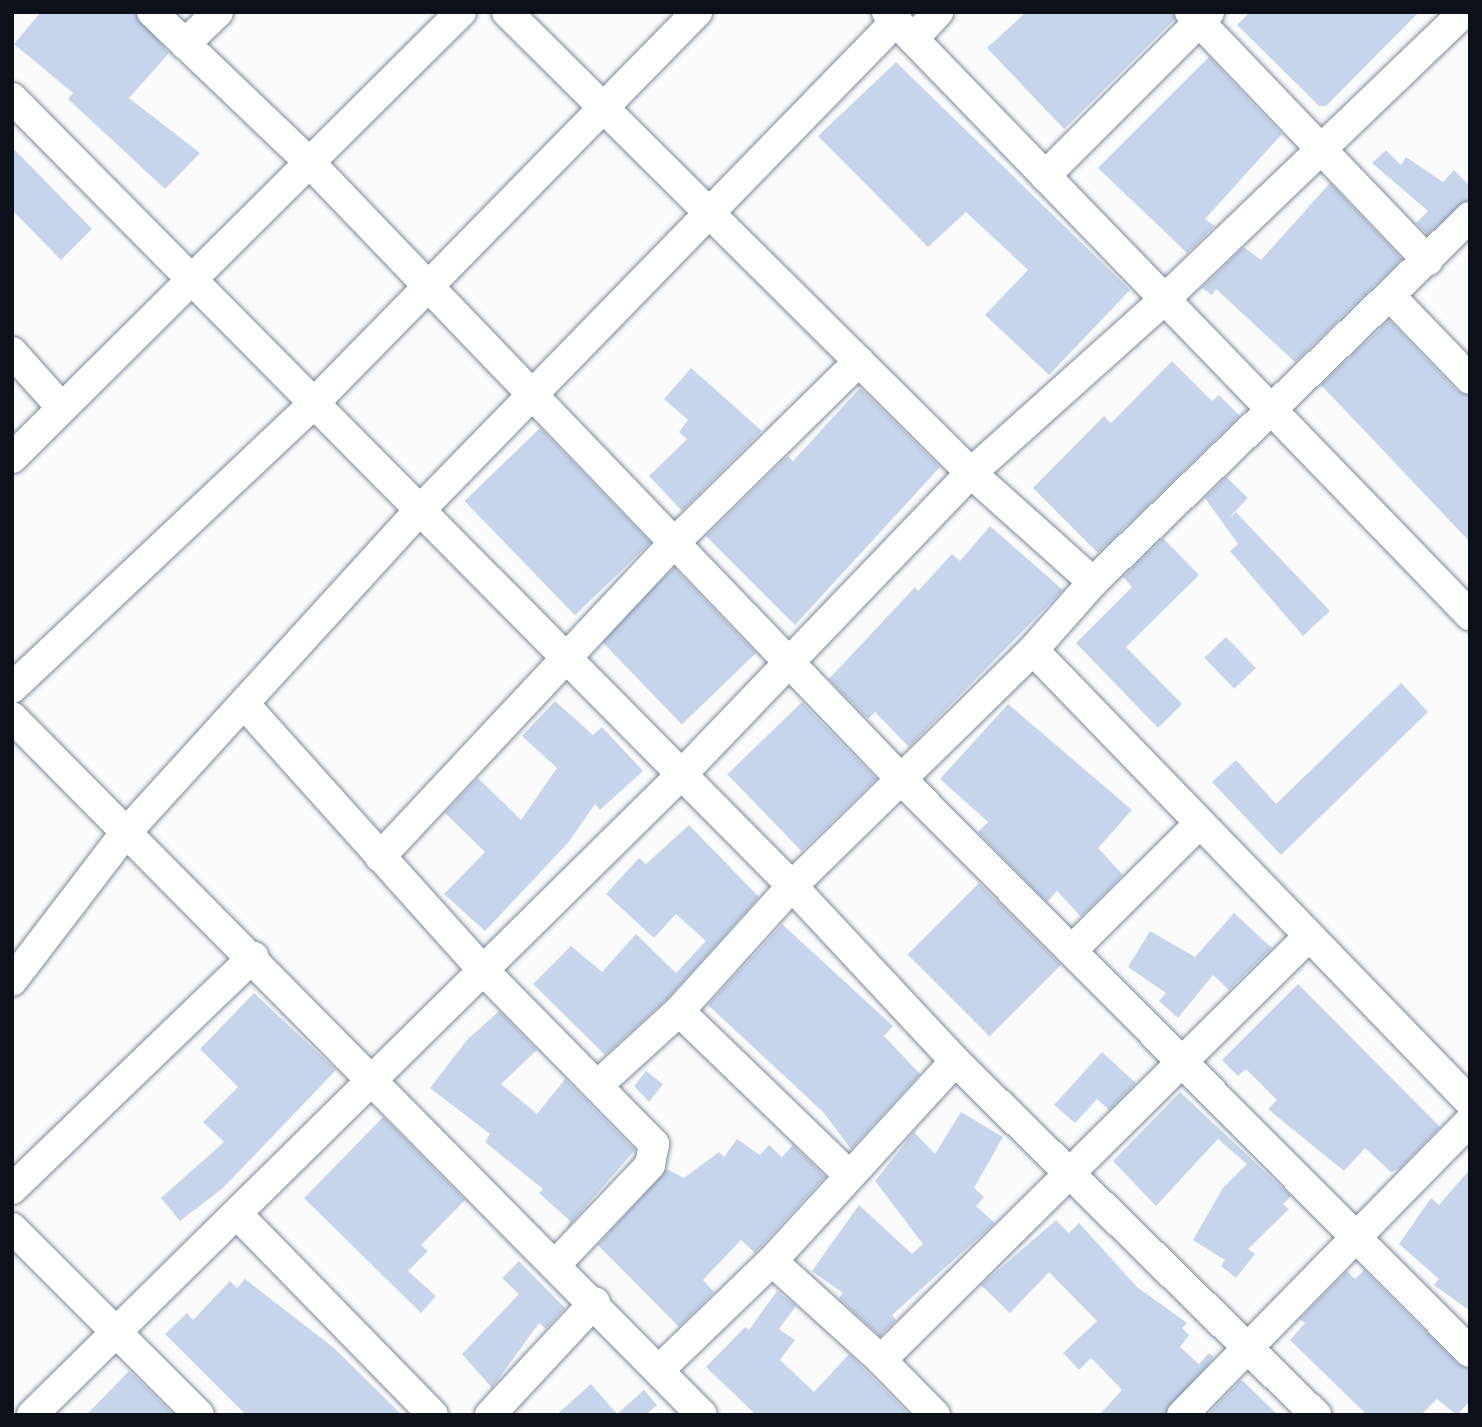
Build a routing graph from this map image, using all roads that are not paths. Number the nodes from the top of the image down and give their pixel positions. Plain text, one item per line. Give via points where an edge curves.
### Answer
1 (152, 12) edge
2 (218, 12) edge
3 (461, 12) edge
4 (507, 12) edge
5 (696, 12) edge
6 (938, 12) edge
7 (1464, 12) edge
8 (1200, 15) edge
9 (899, 24) edge
10 (185, 44) junction
11 (12, 98) edge
12 (604, 112) junction
13 (1325, 149) junction
14 (311, 164) junction
15 (1045, 176) junction
16 (709, 215) junction
17 (1470, 217) edge
18 (1428, 261) junction
19 (191, 283) junction
20 (429, 287) junction
21 (1167, 297) junction
22 (1392, 298) junction
23 (12, 352) edge
24 (859, 361) junction
25 (1470, 379) edge
26 (532, 396) junction
27 (314, 402) junction
28 (62, 408) junction
29 (1274, 412) junction
30 (12, 458) edge
31 (971, 473) junction
32 (421, 509) junction
33 (675, 542) junction
34 (1093, 582) junction
35 (1470, 615) edge
36 (1033, 650) junction
37 (568, 659) junction
38 (787, 659) junction
39 (12, 688) edge
40 (245, 705) junction
41 (12, 717) edge
42 (682, 774) junction
43 (900, 778) junction
44 (1200, 823) junction
45 (123, 836) junction
46 (380, 857) junction
47 (792, 886) junction
48 (1309, 936) junction
49 (1073, 949) junction
50 (253, 957) junction
51 (483, 970) junction
52 (12, 981) edge
53 (679, 1012) junction
54 (1183, 1059) junction
55 (955, 1061) junction
56 (374, 1078) junction
57 (598, 1085) junction
58 (1470, 1102) edge
59 (1470, 1121) edge
60 (1071, 1172) junction
61 (849, 1175) junction
62 (12, 1189) edge
63 (238, 1215) junction
64 (12, 1228) edge
65 (1359, 1234) junction
66 (772, 1261) junction
67 (557, 1263) junction
68 (595, 1302) junction
69 (118, 1330) junction
70 (1465, 1336) edge
71 (1249, 1350) junction
72 (881, 1360) junction
73 (660, 1369) junction
74 (701, 1414) edge
75 (32, 1415) edge
76 (199, 1415) edge
77 (433, 1415) edge
78 (490, 1415) edge
79 (936, 1415) edge
80 (1182, 1415) edge
81 (1317, 1415) edge

1 - 10 street
2 - 10 street
3 - 14 street
4 - 12 street
5 - 12 street
6 - 9 street
7 - 13 street
8 - 13 street
8 - 15 street
9 - 15 street
9 - 16 street
10 - 14 street
11 - 19 street
12 - 16 street
12 - 20 street
13 - 18 street
13 - 21 street
14 - 19 street
14 - 20 street
15 - 21 street
16 - 24 street
16 - 26 street
17 - 18 street
18 - 22 street
19 - 27 street
19 - 28 street
20 - 26 street
20 - 27 street
21 - 29 street
21 - 31 street
22 - 25 street
22 - 29 street
23 - 28 street
24 - 31 street
24 - 33 street
26 - 32 street
26 - 33 street
27 - 32 street
27 - 39 street
28 - 30 street
29 - 34 street
29 - 35 street
31 - 34 street
31 - 38 street
32 - 37 street
32 - 40 street
33 - 37 street
33 - 38 street
34 - 36 street
36 - 43 street
36 - 44 street
37 - 42 street
37 - 46 street
38 - 42 street
38 - 43 street
40 - 45 street
40 - 46 street
41 - 45 street
42 - 47 street
42 - 51 street
43 - 47 street
43 - 49 street
44 - 48 street
44 - 49 street
45 - 50 street
45 - 52 street
46 - 51 street
47 - 53 street
47 - 55 street
48 - 54 street
48 - 58 street
49 - 54 street
50 - 56 street
50 - 62 street
51 - 56 street
51 - 57 street
53 - 57 street
53 - 61 street
54 - 60 street
54 - 65 street
55 - 60 street
55 - 61 street
56 - 63 street
56 - 67 street
57 - 67 street via 649,1136 655,1155
59 - 65 street
60 - 71 street
60 - 72 street
61 - 66 street
63 - 69 street
63 - 77 street
64 - 69 street
65 - 70 street
65 - 71 street
66 - 72 street
66 - 73 street
67 - 68 street
68 - 73 street
68 - 78 street
69 - 75 street
69 - 76 street
71 - 80 street
71 - 81 street
72 - 79 street
73 - 74 street

